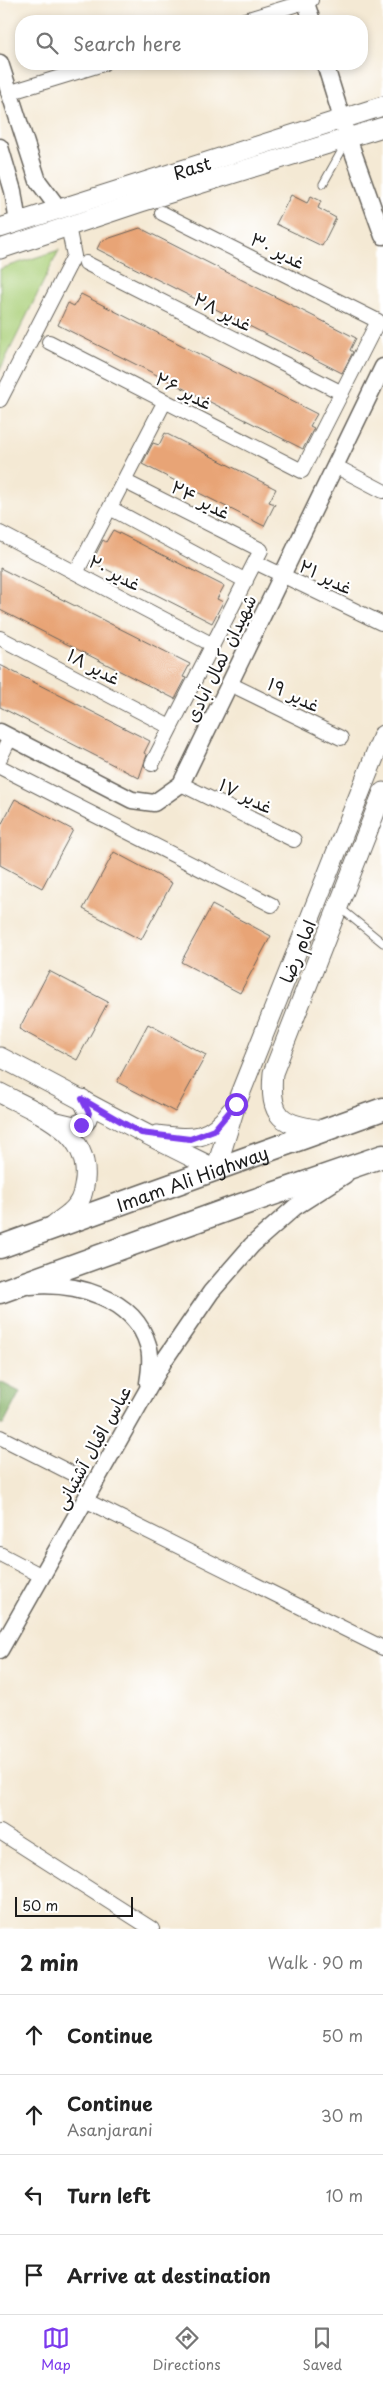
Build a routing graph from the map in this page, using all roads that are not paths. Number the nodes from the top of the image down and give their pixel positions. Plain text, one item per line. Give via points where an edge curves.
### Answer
1 (307, 1) edge
2 (262, 15) edge
3 (310, 15) edge
4 (0, 63) edge
5 (83, 70) edge
6 (327, 70) edge
7 (8, 92) junction
8 (383, 106) edge
9 (342, 119) junction
10 (383, 127) edge
11 (348, 138) junction
12 (0, 147) edge
13 (323, 184) dead end
14 (162, 213) dead end
15 (64, 218) junction
16 (18, 223) junction
17 (0, 228) edge
18 (383, 236) edge
19 (23, 241) junction
20 (0, 249) edge
21 (86, 263) dead end
22 (49, 342) dead end
23 (383, 367) edge
24 (342, 393) junction
25 (0, 400) edge
26 (164, 401) junction
27 (335, 466) junction
28 (124, 480) junction
29 (383, 491) edge
30 (110, 508) junction
31 (0, 533) edge
32 (258, 556) junction
33 (76, 573) junction
34 (282, 576) junction
35 (246, 580) junction
36 (381, 623) dead end
37 (0, 638) edge
38 (213, 645) junction
39 (230, 684) junction
40 (170, 727) junction
41 (383, 734) edge
42 (5, 735) edge
43 (341, 738) dead end
44 (0, 758) edge
45 (152, 764) dead end
46 (0, 767) edge
47 (181, 784) junction
48 (383, 792) edge
49 (294, 840) dead end
50 (272, 906) dead end
51 (338, 906) junction
52 (383, 943) edge
53 (260, 1044) junction
54 (280, 1051) junction
55 (0, 1057) edge
56 (0, 1093) edge
57 (82, 1099) junction
58 (236, 1104) junction
59 (383, 1109) edge
60 (57, 1122) junction
61 (324, 1130) junction
62 (141, 1133) junction
63 (383, 1156) edge
64 (361, 1164) junction
65 (216, 1169) junction
66 (49, 1229) junction
67 (0, 1247) edge
68 (7, 1290) edge
69 (147, 1390) junction
70 (0, 1437) edge
71 (73, 1474) dead end
72 (85, 1500) junction
73 (0, 1554) edge
74 (42, 1576) junction
75 (383, 1648) edge
76 (0, 1650) edge
77 (0, 1832) edge
78 (152, 1929) edge

1 - 2 street
1 - 3 street
4 - 7 street
5 - 7 street
6 - 9 street
7 - 15 street via 38,180
8 - 9 main road, Rast
9 - 11 street
9 - 15 main road, Rast
10 - 11 main road, Rast
11 - 13 lane
11 - 15 main road, Rast
11 - 18 street
12 - 16 street via 13,191
14 - 24 street, غدیر ۳۰ via 378,321
15 - 16 main road, Rast
15 - 19 main road, Rast
15 - 25 street via 74,256
16 - 17 main road, Rast
16 - 19 main road
19 - 20 main road, Rast
21 - 24 street, غدیر ۲۸
22 - 26 street, غدیر ۲۶
23 - 27 street, شهیدان کمال آبادی
24 - 26 street, غدیر ۲۶ via 302,471
26 - 28 street
27 - 29 street
27 - 34 street, شهیدان کمال آبادی
28 - 30 street
28 - 32 street, غدیر ۲۴
30 - 33 street
30 - 35 street
31 - 33 street, غدیر ۲۰
32 - 34 street, غدیر ۲۴
32 - 35 street
33 - 38 street, غدیر ۲۰
34 - 36 street, غدیر ۲۱
34 - 39 street, شهیدان کمال آبادی
35 - 38 street
37 - 40 street, غدیر ۱۸
38 - 40 street
39 - 43 street, غدیر ۱۹
39 - 47 street, شهیدان کمال آبادی
40 - 45 street
41 - 53 main road, امام رضا
42 - 44 street
42 - 47 street, شهیدان کمال آبادی via 132,800 154,803
46 - 50 street
47 - 49 street, غدیر ۱۷
48 - 51 main road, امام رضا
51 - 52 lane
51 - 54 main road, امام رضا
53 - 54 main road via 267,1053
53 - 58 main road, امام رضا
54 - 61 main road, امام رضا via 271,1094 276,1111 292,1124
55 - 57 main road
56 - 60 main road
57 - 60 main road via 89,1113 86,1121 74,1126
57 - 62 main road
58 - 62 main road via 220,1125 200,1137 190,1139
58 - 65 main road, امام رضا
59 - 61 highway, Imam Ali Highway
60 - 66 main road via 80,1147 84,1189 78,1205
61 - 65 highway, Imam Ali Highway
62 - 65 main road
63 - 64 highway
64 - 68 highway
64 - 69 street via 295,1207 252,1245 230,1269 164,1359
65 - 66 highway, Imam Ali Highway
66 - 67 highway, Imam Ali Highway
68 - 69 street, عباس اقبال آشتیانی via 60,1286 119,1305 140,1327 148,1345
69 - 72 street, عباس اقبال آشتیانی
70 - 71 street
72 - 74 street, عباس اقبال آشتیانی
72 - 75 street
73 - 74 street
74 - 76 street, عباس اقبال آشتیانی
77 - 78 street

